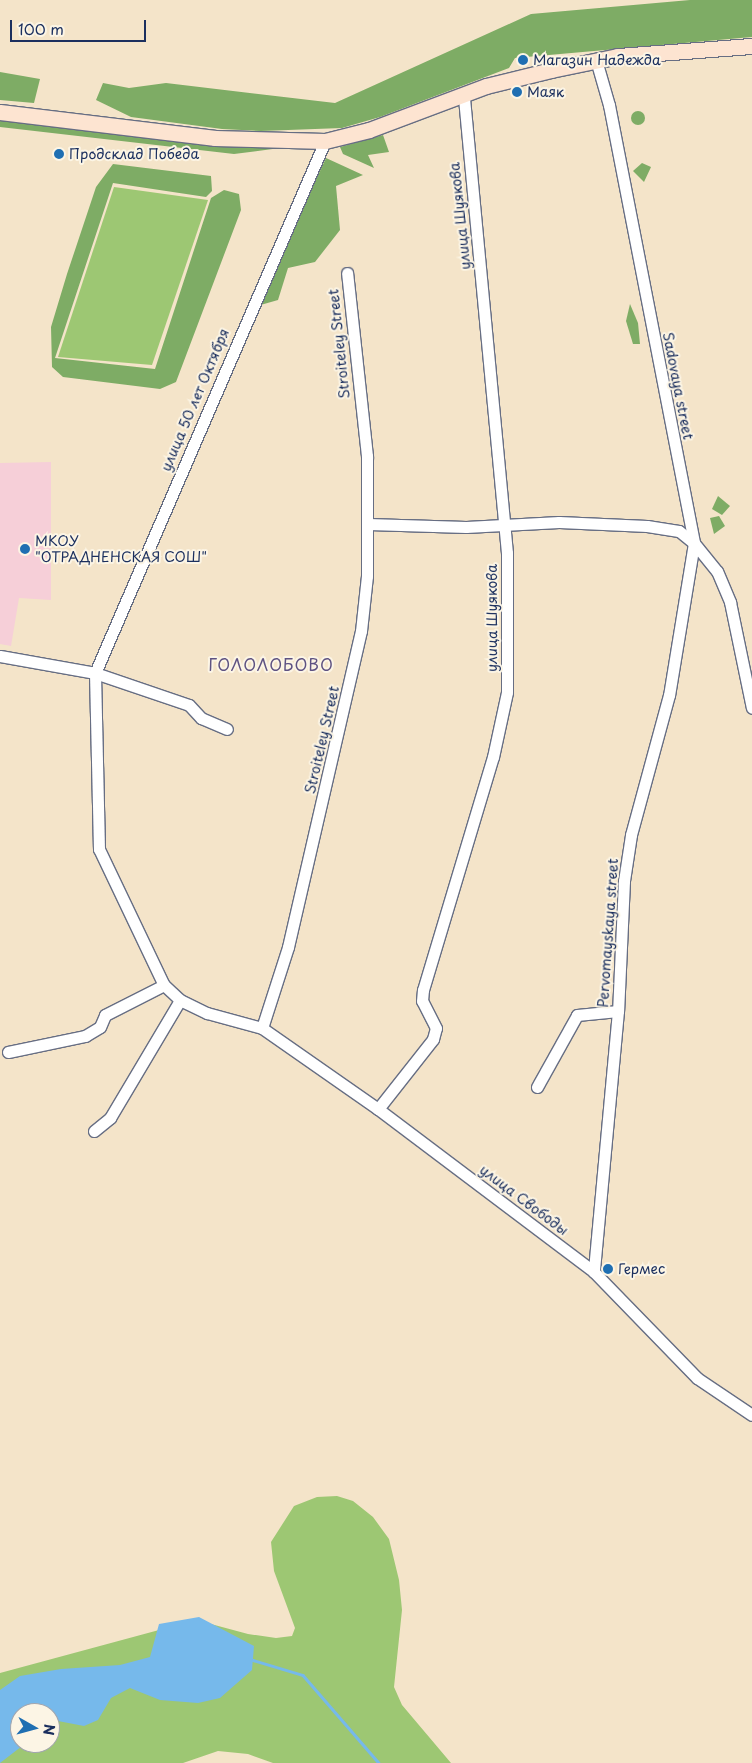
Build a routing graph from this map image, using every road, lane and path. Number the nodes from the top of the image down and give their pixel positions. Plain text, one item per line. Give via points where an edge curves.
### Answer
1 (752, 46) edge
2 (596, 60) junction
3 (464, 95) junction
4 (0, 112) edge
5 (325, 141) junction
6 (347, 273) dead end
7 (368, 524) junction
8 (504, 524) junction
9 (694, 543) junction
10 (0, 656) edge
11 (95, 673) junction
12 (752, 708) edge
13 (227, 729) dead end
14 (164, 985) junction
15 (180, 1000) junction
16 (618, 1011) junction
17 (262, 1028) junction
18 (8, 1052) dead end
19 (537, 1087) dead end
20 (378, 1109) junction
21 (94, 1131) dead end
22 (594, 1272) junction
23 (752, 1415) edge

1 - 2 street via 640,53
2 - 3 street via 486,86
2 - 9 street, Sadovaya street via 609,104
3 - 5 street via 369,130
3 - 8 street, улица Шуякова
4 - 5 street via 215,138
5 - 11 street, улица 50 лет Октября
6 - 7 street, Stroiteley Street via 367,456
7 - 8 street via 466,527
7 - 17 street, Stroiteley Street via 367,576 359,640 288,947
8 - 9 street via 559,522 647,526 679,531
8 - 20 street, улица Шуякова via 509,592 507,692 494,757 423,990 422,1001 436,1028 433,1039
9 - 12 street, Sadovaya street via 717,571 730,602
9 - 16 street, Pervomayskaya street via 668,695 631,835 624,881
10 - 11 street
11 - 13 street via 189,705 201,718
11 - 14 street, улица 50 лет Октября via 99,849
14 - 15 street, улица 50 лет Октября
14 - 18 street via 105,1015 100,1027 85,1036
15 - 17 street, улица 50 лет Октября via 207,1013
15 - 21 street via 110,1118
16 - 19 street via 578,1016
16 - 22 street, Pervomayskaya street
17 - 20 street, улица Свободы
20 - 22 street, улица Свободы
22 - 23 street, улица Свободы via 697,1378

